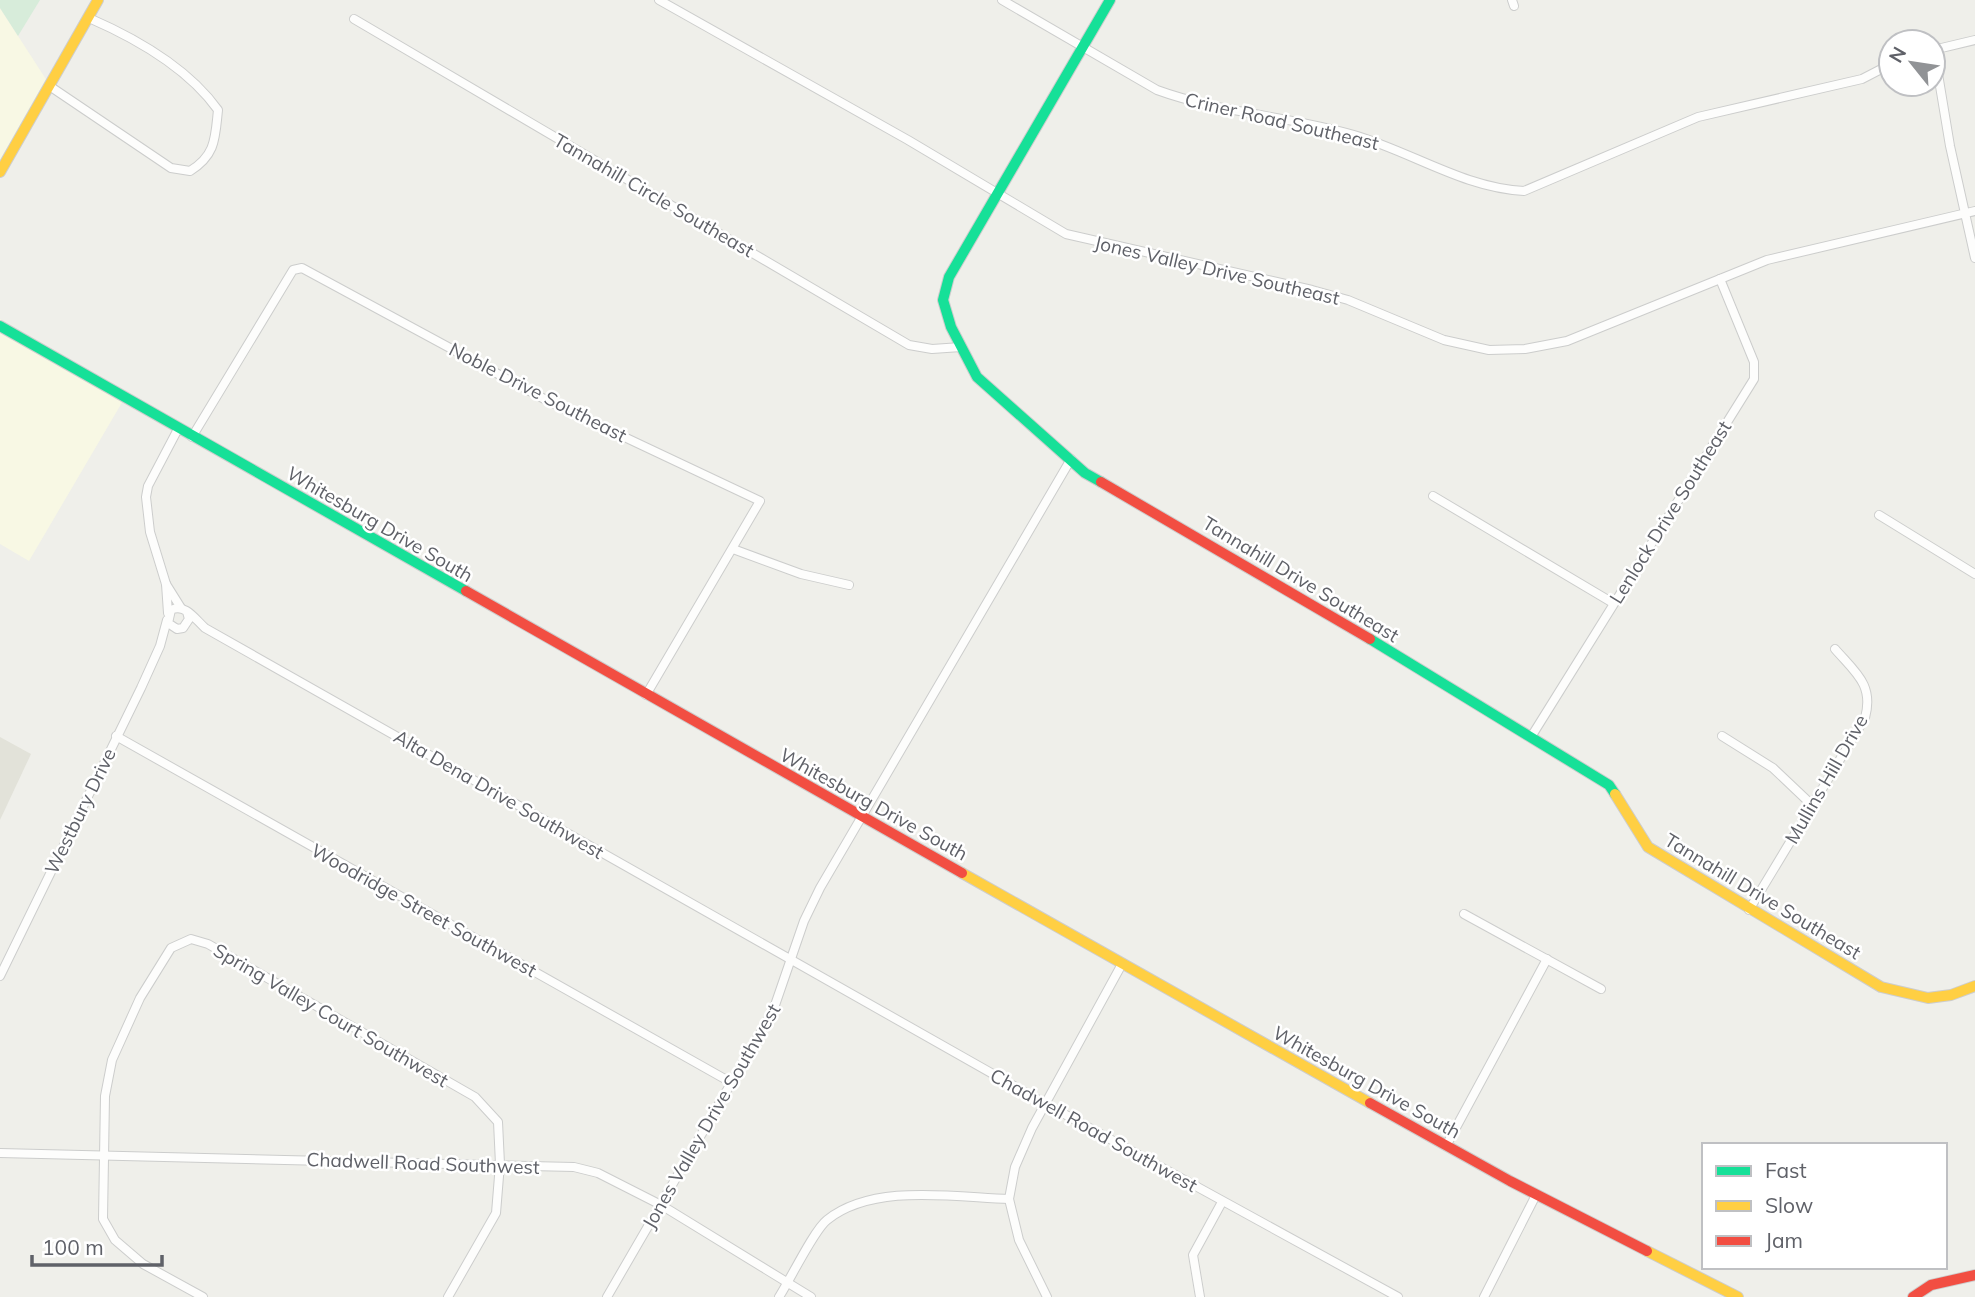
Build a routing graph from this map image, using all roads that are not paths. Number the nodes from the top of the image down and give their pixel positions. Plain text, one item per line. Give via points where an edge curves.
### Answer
1 (98, 0) edge
2 (659, 0) edge
3 (1002, 0) edge
4 (1110, 0) edge
5 (89, 18) junction
6 (354, 19) dead end
7 (1975, 40) edge
8 (1082, 47) junction
9 (1947, 47) edge
10 (1877, 71) edge
11 (51, 87) junction
12 (1942, 98) edge
13 (0, 173) edge
14 (997, 193) junction
15 (1970, 212) edge
16 (1975, 258) edge
17 (1720, 279) junction
18 (0, 326) edge
19 (961, 347) junction
20 (178, 429) junction
21 (192, 437) junction
22 (1071, 459) junction
23 (1433, 496) dead end
24 (1879, 515) dead end
25 (733, 549) junction
26 (1975, 574) edge
27 (166, 584) junction
28 (849, 585) dead end
29 (1613, 603) junction
30 (184, 610) junction
31 (168, 616) junction
32 (205, 628) junction
33 (180, 629) junction
34 (160, 646) junction
35 (1835, 649) dead end
36 (646, 695) junction
37 (116, 736) junction
38 (1722, 736) dead end
39 (1531, 737) junction
40 (1812, 805) junction
41 (861, 817) junction
42 (1749, 910) junction
43 (1464, 914) dead end
44 (1547, 959) junction
45 (792, 961) junction
46 (1122, 964) junction
47 (0, 976) edge
48 (1975, 986) edge
49 (1601, 989) dead end
50 (732, 1083) junction
51 (1045, 1104) junction
52 (1446, 1146) junction
53 (0, 1153) edge
54 (103, 1154) junction
55 (500, 1164) junction
56 (1536, 1195) junction
57 (1009, 1199) junction
58 (1222, 1202) junction
59 (661, 1205) junction
60 (1975, 1275) edge
61 (789, 1282) junction
62 (203, 1297) edge
63 (448, 1297) edge
64 (607, 1297) edge
65 (779, 1297) edge
66 (811, 1297) edge
67 (1047, 1297) edge
68 (1200, 1297) edge
69 (1398, 1297) edge
70 (1484, 1297) edge
71 (1738, 1297) edge
72 (1913, 1297) edge

1 - 5 main road
2 - 14 street, Jones Valley Drive Southeast
3 - 8 street, Criner Road Southeast
4 - 8 main road, Tannahill Drive Southeast
5 - 11 main road
5 - 11 street via 124,33 206,94 218,110 215,140 206,162 191,171 171,168
6 - 19 street, Tannahill Circle Southeast via 909,345
7 - 9 street
8 - 10 street, Criner Road Southeast via 1157,90 1184,100 1350,134 1494,189 1524,191 1698,117 1862,79
8 - 14 main road, Tannahill Drive Southeast
11 - 13 main road
12 - 15 street via 1950,146
14 - 17 street, Jones Valley Drive Southeast via 1066,234 1312,289 1444,340 1489,350 1567,341
14 - 19 main road, Tannahill Drive Southeast via 949,277 943,300
15 - 16 street
15 - 17 street, Jones Valley Drive Southeast via 1767,260
17 - 29 street, Lenlock Drive Southeast via 1754,362 1754,379
18 - 20 main road, Whitesburg Drive South
19 - 22 main road, Tannahill Drive Southeast via 977,377
20 - 21 main road, Whitesburg Drive South
20 - 27 street, Westbury Drive via 146,497 150,532
21 - 25 street, Noble Drive Southeast via 292,270 302,268 548,401 760,500
21 - 36 main road, Whitesburg Drive South
22 - 39 main road, Tannahill Drive Southeast via 1085,473
22 - 41 street
23 - 29 street
24 - 26 street
25 - 28 street via 801,574
25 - 36 street, Noble Drive Southeast
27 - 30 street, Westbury Drive
27 - 31 street, Westbury Drive
29 - 39 street, Lenlock Drive Southeast
30 - 31 street
30 - 32 street, Alta Dena Drive Southwest
30 - 33 street via 189,619
31 - 33 street
31 - 34 street, Westbury Drive
32 - 33 street, Alta Dena Drive Southwest
32 - 45 street, Alta Dena Drive Southwest
33 - 34 street, Westbury Drive
34 - 37 street, Westbury Drive
35 - 40 street, Mullins Hill Drive via 1861,679 1870,700 1858,730
36 - 41 main road, Whitesburg Drive South
37 - 47 street, Westbury Drive
37 - 50 street, Woodridge Street Southwest
38 - 40 street via 1773,768
39 - 42 main road, Tannahill Drive Southeast via 1609,785 1648,847
40 - 42 street, Mullins Hill Drive
41 - 45 street, Jones Valley Drive Southwest via 815,899
41 - 46 main road, Whitesburg Drive South
42 - 48 main road, Tannahill Drive Southeast via 1902,995 1924,999 1955,996
43 - 44 street
44 - 49 street
44 - 52 street
45 - 50 street, Jones Valley Drive Southwest via 774,1011
45 - 51 street, Chadwell Road Southwest
46 - 51 street
46 - 52 main road, Whitesburg Drive South
50 - 59 street, Jones Valley Drive Southwest
51 - 57 street via 1015,1167
51 - 58 street, Chadwell Road Southwest
52 - 56 main road, Whitesburg Drive South
53 - 54 street, Chadwell Road Southwest
54 - 55 street, Chadwell Road Southwest
54 - 55 street, Spring Valley Court Southwest via 105,1096 112,1060 140,998 171,948 191,939 208,944 475,1097 498,1122
54 - 62 street, Spring Valley Court Southwest via 103,1219 115,1240 143,1264
55 - 59 street, Chadwell Road Southwest via 574,1167 598,1173
55 - 63 street, Spring Valley Court Southwest via 496,1213
56 - 70 street
56 - 71 main road, Whitesburg Drive South
57 - 61 street via 882,1196 853,1205 825,1221
57 - 67 street via 1019,1240
58 - 68 street via 1193,1255
58 - 69 street, Chadwell Road Southwest
59 - 61 street, Chadwell Road Southwest
59 - 64 street, Jones Valley Drive Southwest
60 - 72 main road via 1931,1285
61 - 65 street
61 - 66 street, Chadwell Road Southwest

